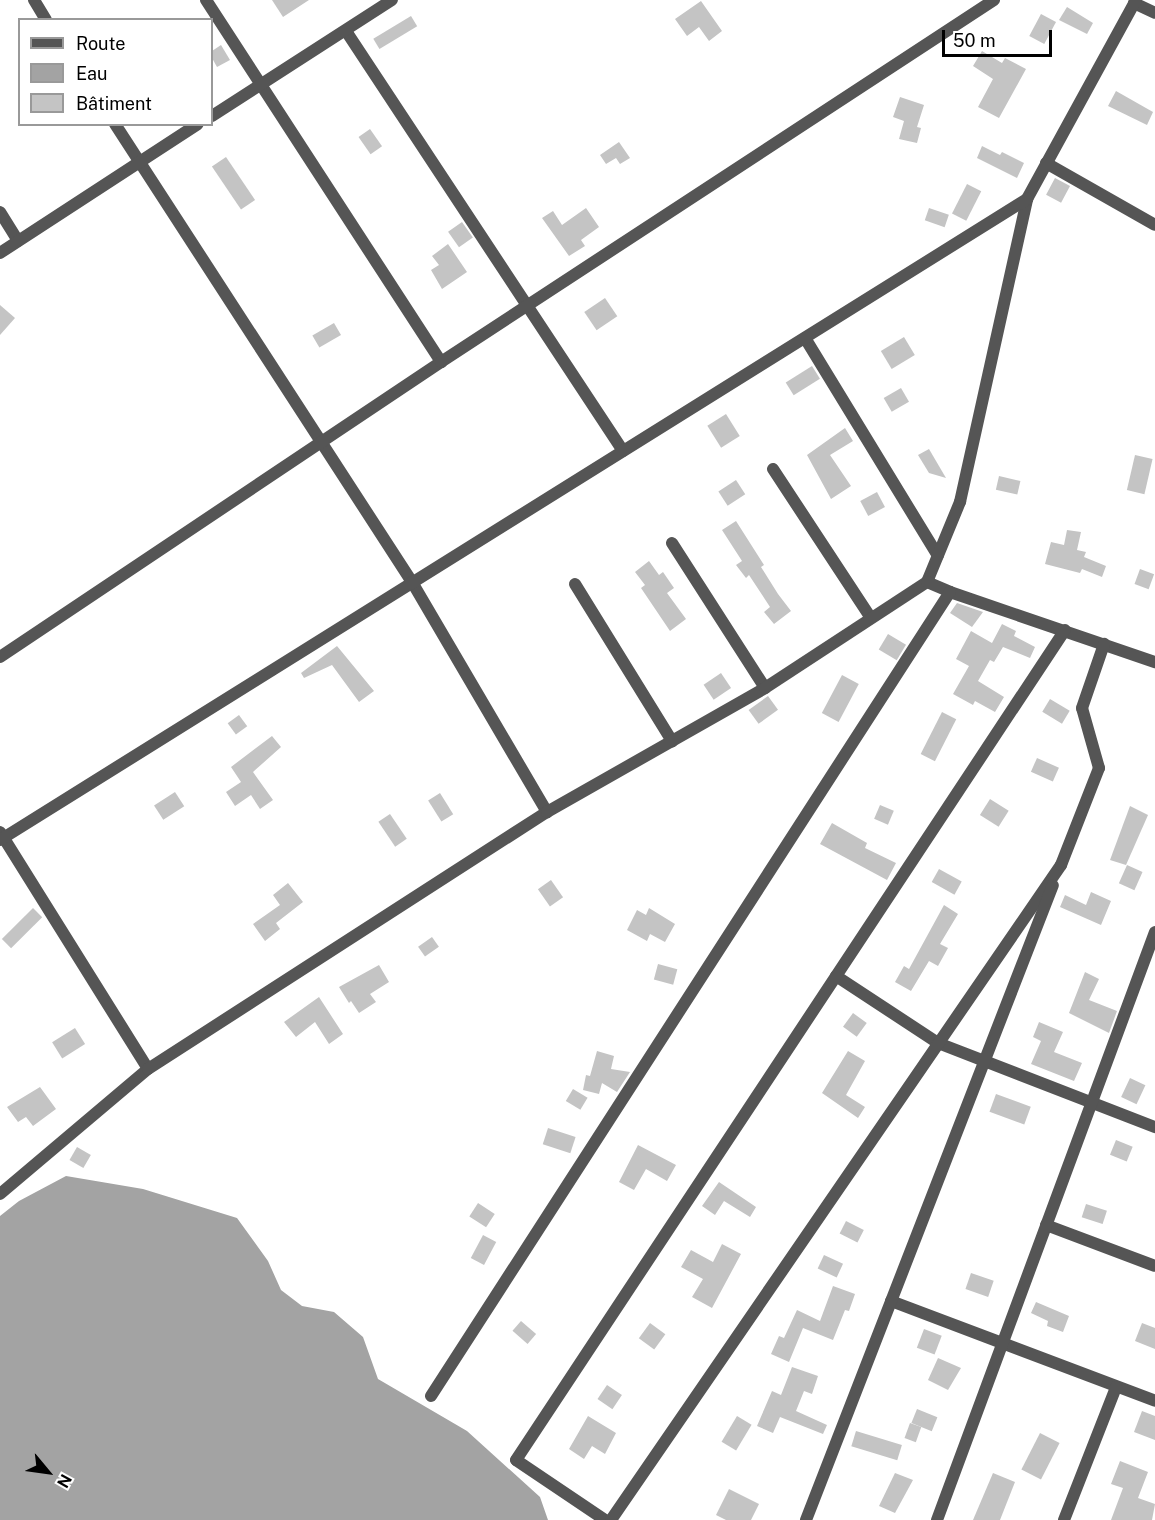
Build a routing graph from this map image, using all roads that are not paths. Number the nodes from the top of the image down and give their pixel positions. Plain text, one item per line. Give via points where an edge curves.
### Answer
1 (34, 0) edge
2 (206, 0) edge
3 (392, 0) edge
4 (994, 0) edge
5 (1135, 1) edge
6 (1155, 13) edge
7 (45, 18) edge
8 (346, 31) junction
9 (261, 84) junction
10 (213, 115) edge
11 (116, 126) edge
12 (195, 126) edge
13 (139, 162) junction
14 (1046, 163) junction
15 (1027, 199) junction
16 (0, 212) edge
17 (1155, 225) edge
18 (18, 241) junction
19 (0, 253) edge
20 (527, 306) junction
21 (805, 338) junction
22 (441, 362) junction
23 (321, 441) junction
24 (623, 451) junction
25 (773, 469) dead end
26 (672, 543) dead end
27 (938, 556) junction
28 (412, 582) junction
29 (927, 582) junction
30 (575, 584) dead end
31 (950, 592) junction
32 (871, 618) junction
33 (1065, 630) junction
34 (1104, 644) junction
35 (0, 657) edge
36 (1155, 662) edge
37 (765, 687) junction
38 (672, 741) junction
39 (547, 812) junction
40 (1, 836) edge
41 (1061, 865) junction
42 (1155, 932) edge
43 (836, 976) junction
44 (938, 1043) junction
45 (984, 1062) junction
46 (147, 1069) junction
47 (1092, 1102) junction
48 (1155, 1127) edge
49 (0, 1194) edge
50 (1046, 1225) junction
51 (1155, 1266) edge
52 (891, 1301) junction
53 (1002, 1345) junction
54 (1116, 1387) junction
55 (431, 1396) dead end
56 (1155, 1401) edge
57 (605, 1520) edge
58 (611, 1520) edge
59 (806, 1520) edge
60 (937, 1520) edge
61 (1064, 1520) edge

1 - 7 street
2 - 9 street
3 - 8 street
4 - 20 street
5 - 6 street
5 - 14 street
8 - 9 street
8 - 20 street
9 - 10 street
9 - 22 street
11 - 13 street
12 - 13 street
13 - 18 street
13 - 23 street
14 - 15 street
14 - 17 street
15 - 21 street
15 - 27 street via 960,502
16 - 18 street
18 - 19 street
20 - 22 street
20 - 24 street
21 - 24 street
21 - 27 street
22 - 23 street
23 - 28 street
23 - 35 street
24 - 28 street
25 - 32 street
26 - 37 street
27 - 29 street
28 - 39 street
28 - 40 street
29 - 31 street
29 - 32 street
30 - 38 street
31 - 33 street
31 - 55 street
32 - 37 street
33 - 34 street
33 - 43 street
34 - 36 street
34 - 41 street via 1082,708 1100,768
37 - 38 street
38 - 39 street
39 - 46 street
40 - 46 street
41 - 44 street
41 - 45 street
42 - 47 street
43 - 44 street
43 - 57 street via 516,1460
44 - 45 street
44 - 58 street
45 - 47 street
45 - 52 street
46 - 49 street
47 - 48 street
47 - 50 street
50 - 51 street
50 - 53 street
52 - 53 street
52 - 59 street
53 - 54 street
53 - 60 street
54 - 56 street
54 - 61 street

